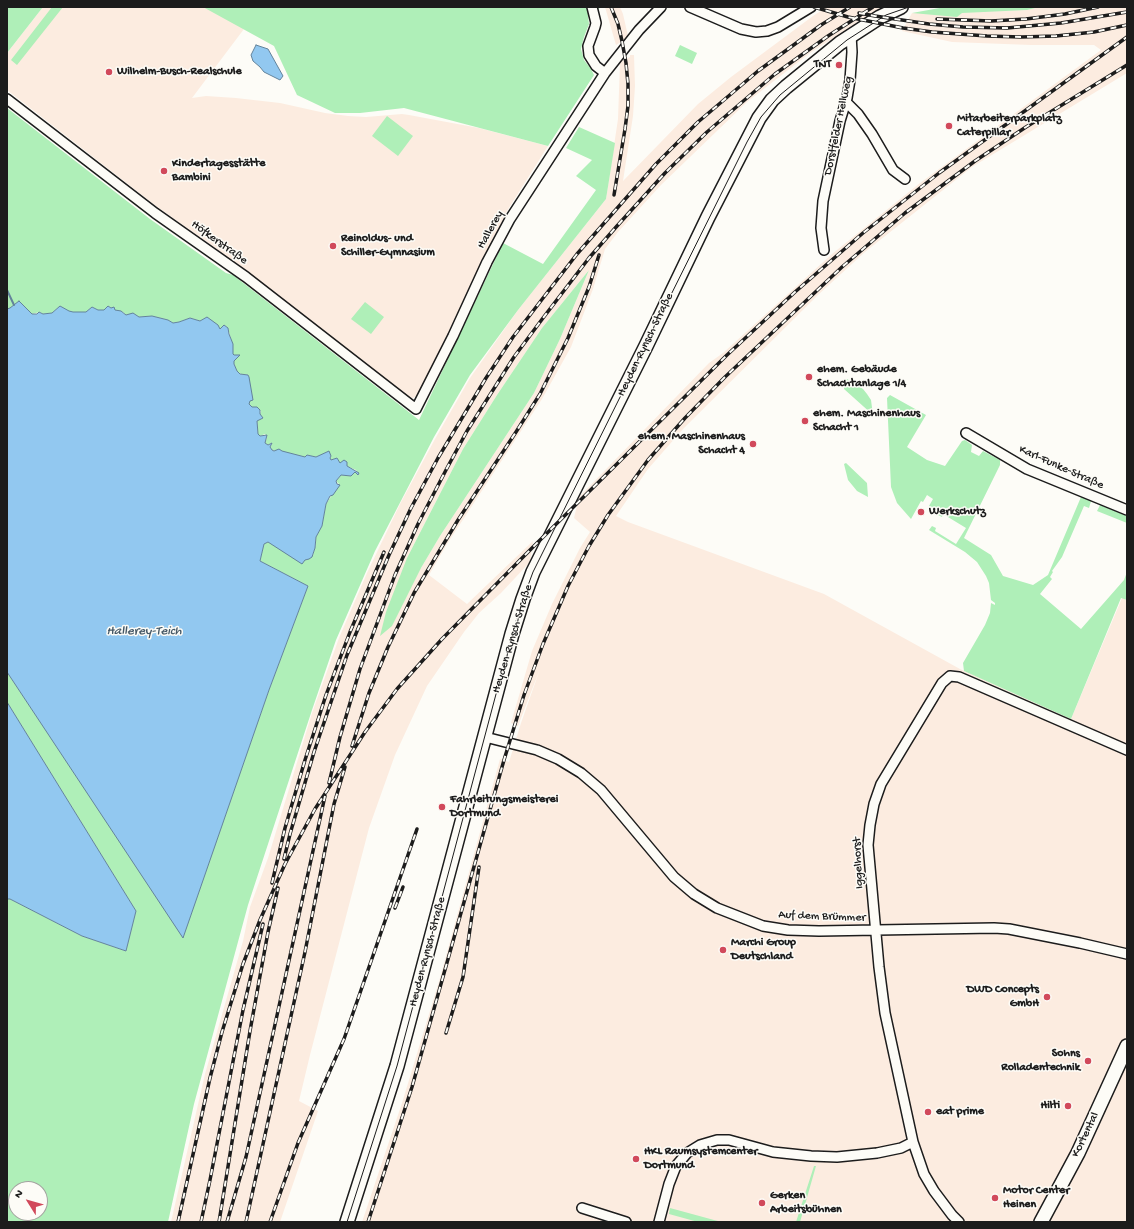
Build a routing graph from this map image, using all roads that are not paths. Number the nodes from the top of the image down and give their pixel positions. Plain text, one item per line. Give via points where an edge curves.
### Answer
1 (592, 7) edge
2 (661, 7) edge
3 (690, 7) edge
4 (811, 7) edge
5 (901, 7) edge
6 (852, 35) junction
7 (605, 72) junction
8 (7, 99) edge
9 (846, 102) junction
10 (904, 179) dead end
11 (824, 250) dead end
12 (416, 409) joint
13 (966, 433) dead end
14 (1127, 510) edge
15 (485, 737) junction
16 (1127, 750) edge
17 (876, 931) junction
18 (1127, 954) edge
19 (1127, 1046) edge
20 (913, 1142) junction
21 (582, 1208) dead end
22 (347, 1222) edge
23 (626, 1222) edge
24 (659, 1222) edge
25 (959, 1222) edge
26 (1041, 1222) edge

1 - 7 street via 596,23 588,46 589,55 596,66
2 - 7 street, Hallerey
3 - 4 street via 741,29 756,32 778,27
5 - 6 main road
6 - 9 street, Dorstfelder Hellweg via 850,80
6 - 15 main road, Heyden-Rynsch-Straße via 772,100 752,130 533,572 512,634
7 - 12 street, Hallerey via 510,219
8 - 12 street, Höfkerstraße via 155,213 246,277
9 - 10 street via 872,134 893,170
9 - 11 street, Dorstfelder Hellweg via 823,201 821,224
13 - 14 street, Karl-Funke-Straße via 1027,469
15 - 17 street, Auf dem Brümmer via 537,750 581,773 601,790 674,877 694,894 717,908 763,926 788,930
15 - 22 main road, Heyden-Rynsch-Straße via 397,1066
16 - 17 street, Iggelhorst via 959,677 950,676 942,683 894,761 881,784 874,804 868,845
17 - 18 street, Auf dem Brümmer via 1009,929
17 - 20 street, Iggelhorst via 885,1013
19 - 26 main road, Kortental via 1078,1153
20 - 24 street via 901,1148 878,1153 837,1157 773,1152 729,1140 717,1140 700,1145 687,1153 676,1166
20 - 25 street, Iggelhorst via 924,1174
21 - 23 street

